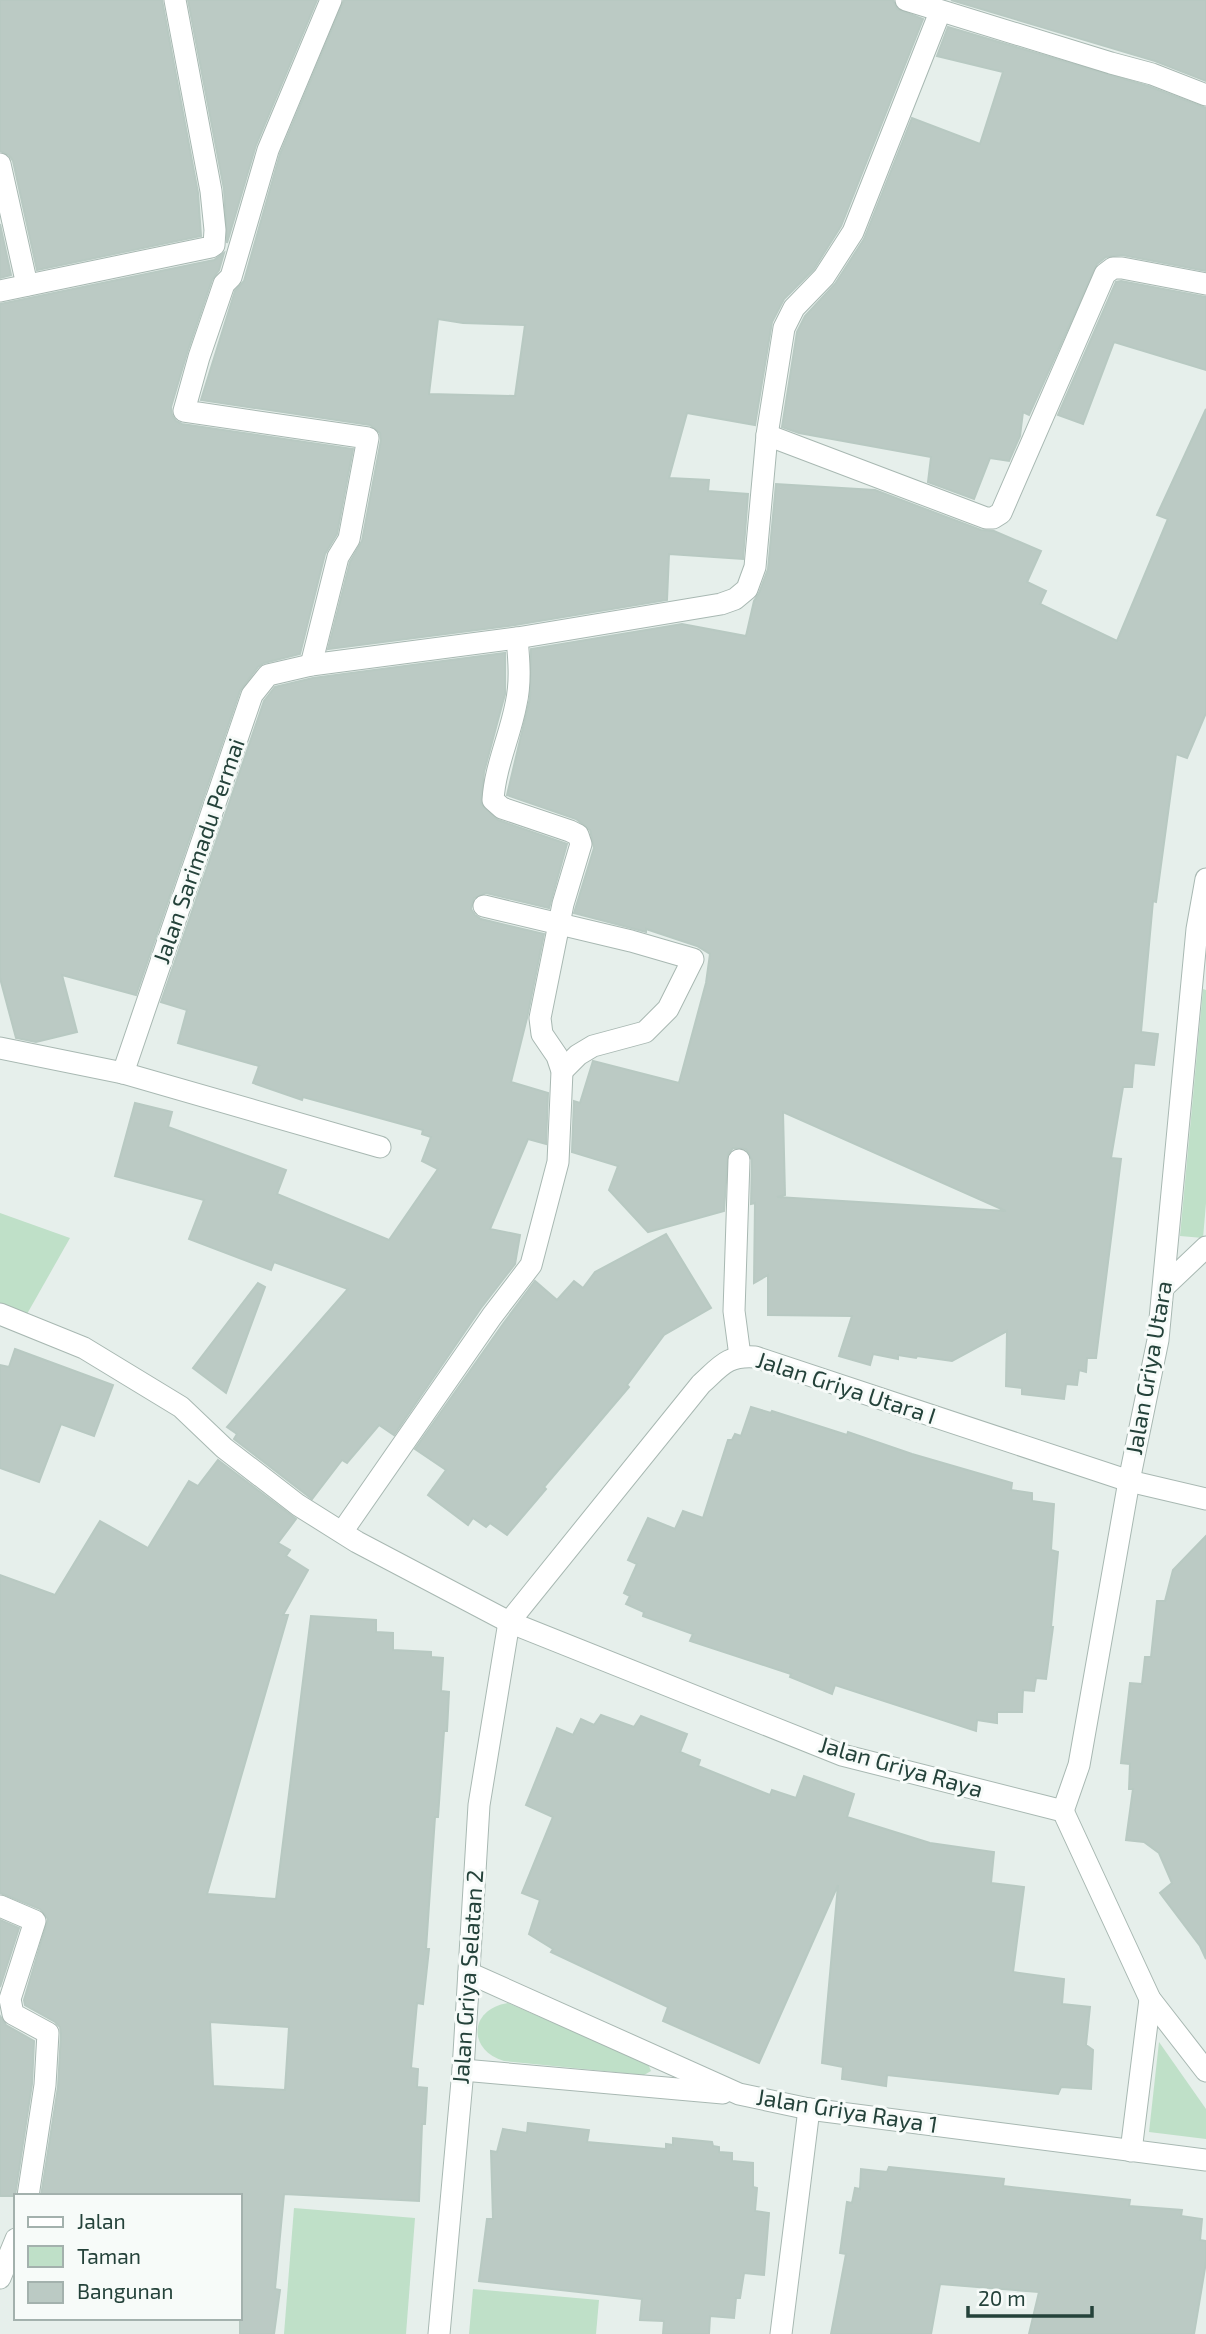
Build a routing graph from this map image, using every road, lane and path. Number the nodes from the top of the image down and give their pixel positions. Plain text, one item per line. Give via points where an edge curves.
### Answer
1 (175, 0) edge
2 (331, 0) edge
3 (906, 0) edge
4 (940, 12) junction
5 (1206, 95) edge
6 (0, 164) edge
7 (1206, 284) edge
8 (27, 285) junction
9 (0, 291) edge
10 (767, 435) junction
11 (517, 638) junction
12 (311, 665) junction
13 (1206, 879) edge
14 (484, 906) dead end
15 (560, 923) junction
16 (1201, 935) edge
17 (0, 1048) edge
18 (562, 1072) junction
19 (124, 1073) junction
20 (380, 1147) dead end
21 (739, 1160) dead end
22 (1206, 1247) edge
23 (1164, 1287) junction
24 (0, 1314) edge
25 (740, 1356) junction
26 (1129, 1480) junction
27 (1206, 1499) edge
28 (342, 1532) junction
29 (509, 1622) junction
30 (1063, 1811) junction
31 (0, 1906) edge
32 (469, 1973) junction
33 (1150, 1999) junction
34 (463, 2070) junction
35 (1206, 2071) edge
36 (740, 2094) junction
37 (809, 2109) junction
38 (1131, 2151) junction
39 (1206, 2160) edge
40 (28, 2194) edge
41 (14, 2244) edge
42 (0, 2277) edge
43 (439, 2334) edge
44 (781, 2334) edge

1 - 8 street via 211,191 214,245
2 - 12 street via 268,150 231,277 224,284 184,411 368,438 349,539 338,557
3 - 4 street
4 - 5 street via 1153,74
4 - 10 street, Jalan Sarimadu Permai via 853,232 824,277 794,308 784,328
6 - 8 street
7 - 10 street via 1122,268 1105,274 1001,513 993,518
8 - 9 street
10 - 11 street, Jalan Sarimadu Permai via 755,567 747,589 735,599
11 - 12 street, Jalan Sarimadu Permai
11 - 15 street via 520,671 516,703 494,784 494,800 502,808 578,835 581,844
12 - 19 street, Jalan Sarimadu Permai via 268,675 252,695
13 - 16 street, Jalan Griya Utara
14 - 15 street
15 - 18 street via 540,1018 542,1034
15 - 18 street via 693,959 668,1009 645,1032 593,1046
16 - 23 street, Jalan Griya Utara
17 - 19 street
18 - 28 street via 558,1162 531,1265
19 - 20 street
21 - 25 street via 734,1311
22 - 23 street
23 - 26 street, Jalan Griya Utara via 1158,1340
24 - 28 street, Jalan Griya Raya via 83,1348 181,1407 224,1448 298,1505
25 - 26 street, Jalan Griya Utara I via 755,1357
25 - 29 street, Jalan Griya Utara I via 728,1360 701,1384
26 - 27 street, Jalan Griya Utara I
26 - 30 street, Jalan Griya Utara via 1079,1765
28 - 29 street, Jalan Griya Raya
29 - 30 street, Jalan Griya Raya via 842,1755
29 - 32 street, Jalan Griya Selatan 2 via 479,1805
30 - 33 street
31 - 40 street via 36,1921 10,1999 13,2014 48,2033
32 - 34 street, Jalan Griya Selatan 2
32 - 36 street, Jalan Griya Raya 1
33 - 35 street
33 - 38 street
34 - 36 street
34 - 43 street, Jalan Griya Selatan 2
36 - 37 street, Jalan Griya Raya 1
37 - 38 street, Jalan Griya Raya 1
37 - 44 street
38 - 39 street, Jalan Griya Raya 1
41 - 42 street

